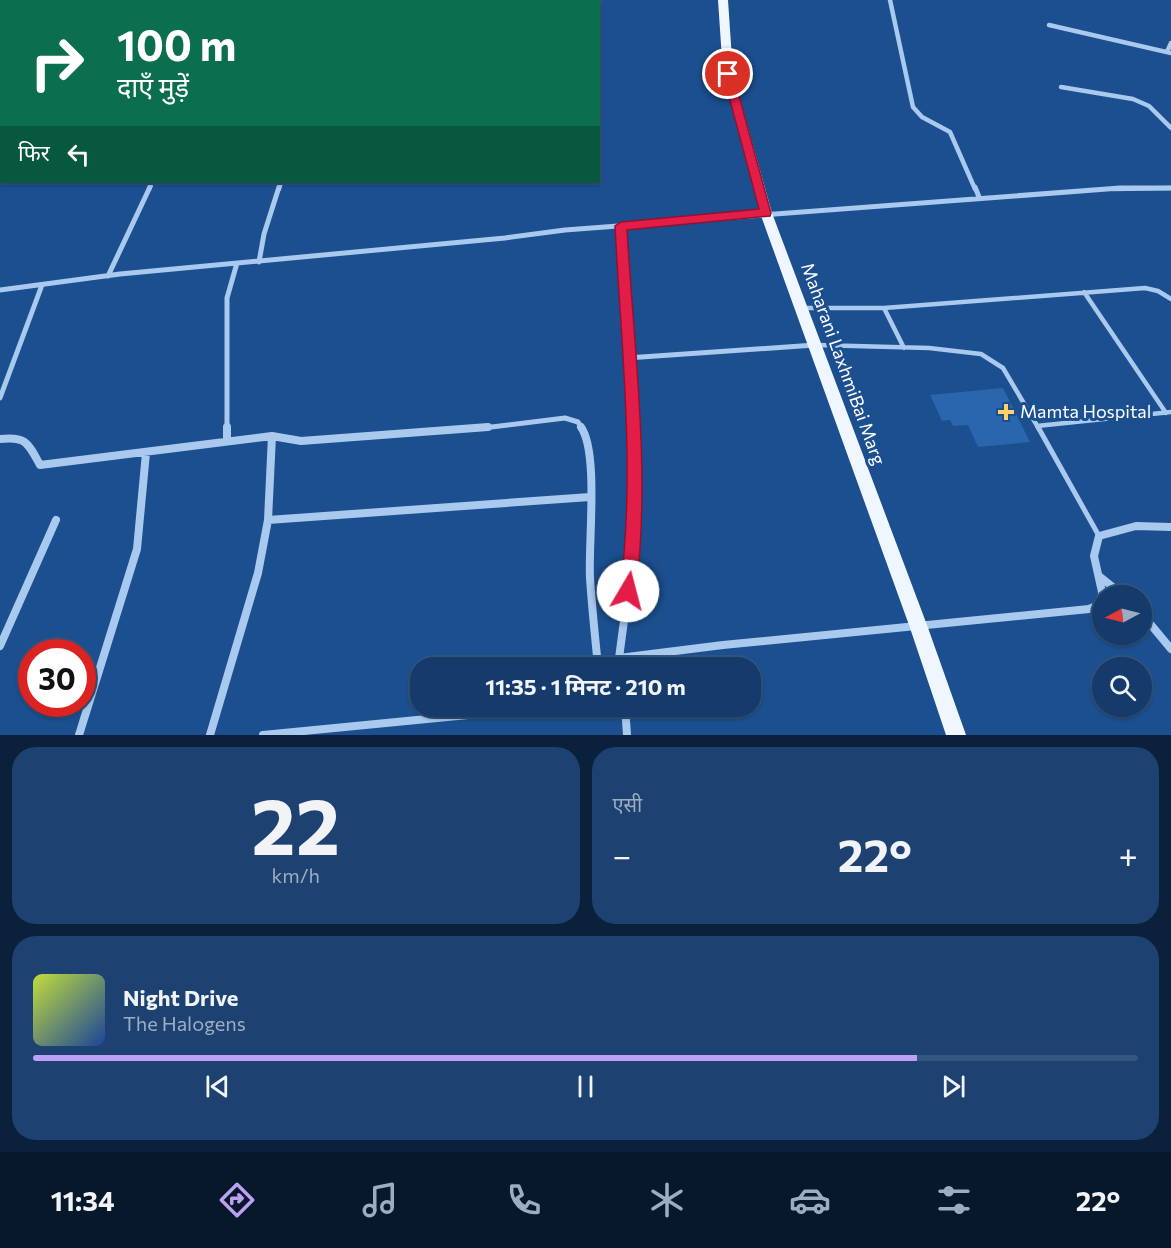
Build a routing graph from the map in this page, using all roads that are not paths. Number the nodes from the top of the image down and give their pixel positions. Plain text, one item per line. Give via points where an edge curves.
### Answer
1 (723, 0) edge
2 (891, 0) edge
3 (1049, 25) dead end
4 (1171, 43) edge
5 (1169, 53) edge
6 (1061, 87) dead end
7 (1171, 128) edge
8 (152, 183) edge
9 (281, 183) edge
10 (1171, 188) edge
11 (979, 197) junction
12 (766, 213) junction
13 (621, 226) junction
14 (259, 262) junction
15 (237, 263) junction
16 (108, 276) junction
17 (42, 285) junction
18 (0, 290) edge
19 (1083, 292) junction
20 (1171, 299) edge
21 (803, 308) junction
22 (884, 308) junction
23 (815, 345) junction
24 (904, 348) junction
25 (627, 358) junction
26 (0, 398) edge
27 (1168, 413) edge
28 (1037, 426) junction
29 (272, 436) junction
30 (0, 439) edge
31 (227, 441) junction
32 (146, 453) junction
33 (590, 497) junction
34 (56, 520) dead end
35 (268, 520) junction
36 (1171, 527) edge
37 (1099, 536) junction
38 (1099, 575) junction
39 (1111, 585) edge
40 (918, 625) junction
41 (1152, 626) edge
42 (0, 646) edge
43 (1171, 649) edge
44 (596, 657) edge
45 (619, 657) edge
46 (628, 657) edge
47 (459, 717) edge
48 (626, 717) edge
49 (78, 735) edge
50 (210, 735) edge
51 (263, 735) edge
52 (627, 735) edge
53 (956, 735) edge

1 - 12 main road, Maharani LaxhmiBai Marg via 728,74
2 - 11 street via 913,107 922,117 950,132
3 - 5 street
4 - 5 street
6 - 7 street via 1133,99 1149,105
8 - 16 street
9 - 14 street
10 - 11 street
11 - 12 street
12 - 13 street
12 - 21 main road, Maharani LaxhmiBai Marg
13 - 14 street
13 - 25 street
14 - 15 street
15 - 16 street
15 - 31 street via 228,298
16 - 17 street
17 - 18 street
17 - 26 street
19 - 20 lane via 1145,288
19 - 22 lane
19 - 27 lane
21 - 22 lane
21 - 23 main road, Maharani LaxhmiBai Marg
22 - 24 lane
23 - 24 lane
23 - 25 street
23 - 40 main road, Maharani LaxhmiBai Marg
24 - 28 lane via 981,354 991,359 1010,378
25 - 45 street via 635,479 634,546
27 - 28 lane
28 - 37 lane
29 - 31 street
29 - 33 street via 301,441 565,418 578,422 586,434
29 - 35 street
30 - 32 street via 18,437 28,441 40,465
31 - 32 street
32 - 49 street via 136,549
33 - 35 street
33 - 44 street via 590,577
34 - 42 street
35 - 50 street via 258,573
36 - 37 street via 1136,526
37 - 38 street via 1094,556
38 - 39 street
38 - 40 street via 1101,604 1089,609
40 - 46 street
40 - 53 main road, Maharani LaxhmiBai Marg
41 - 43 street
47 - 51 street
48 - 52 street

